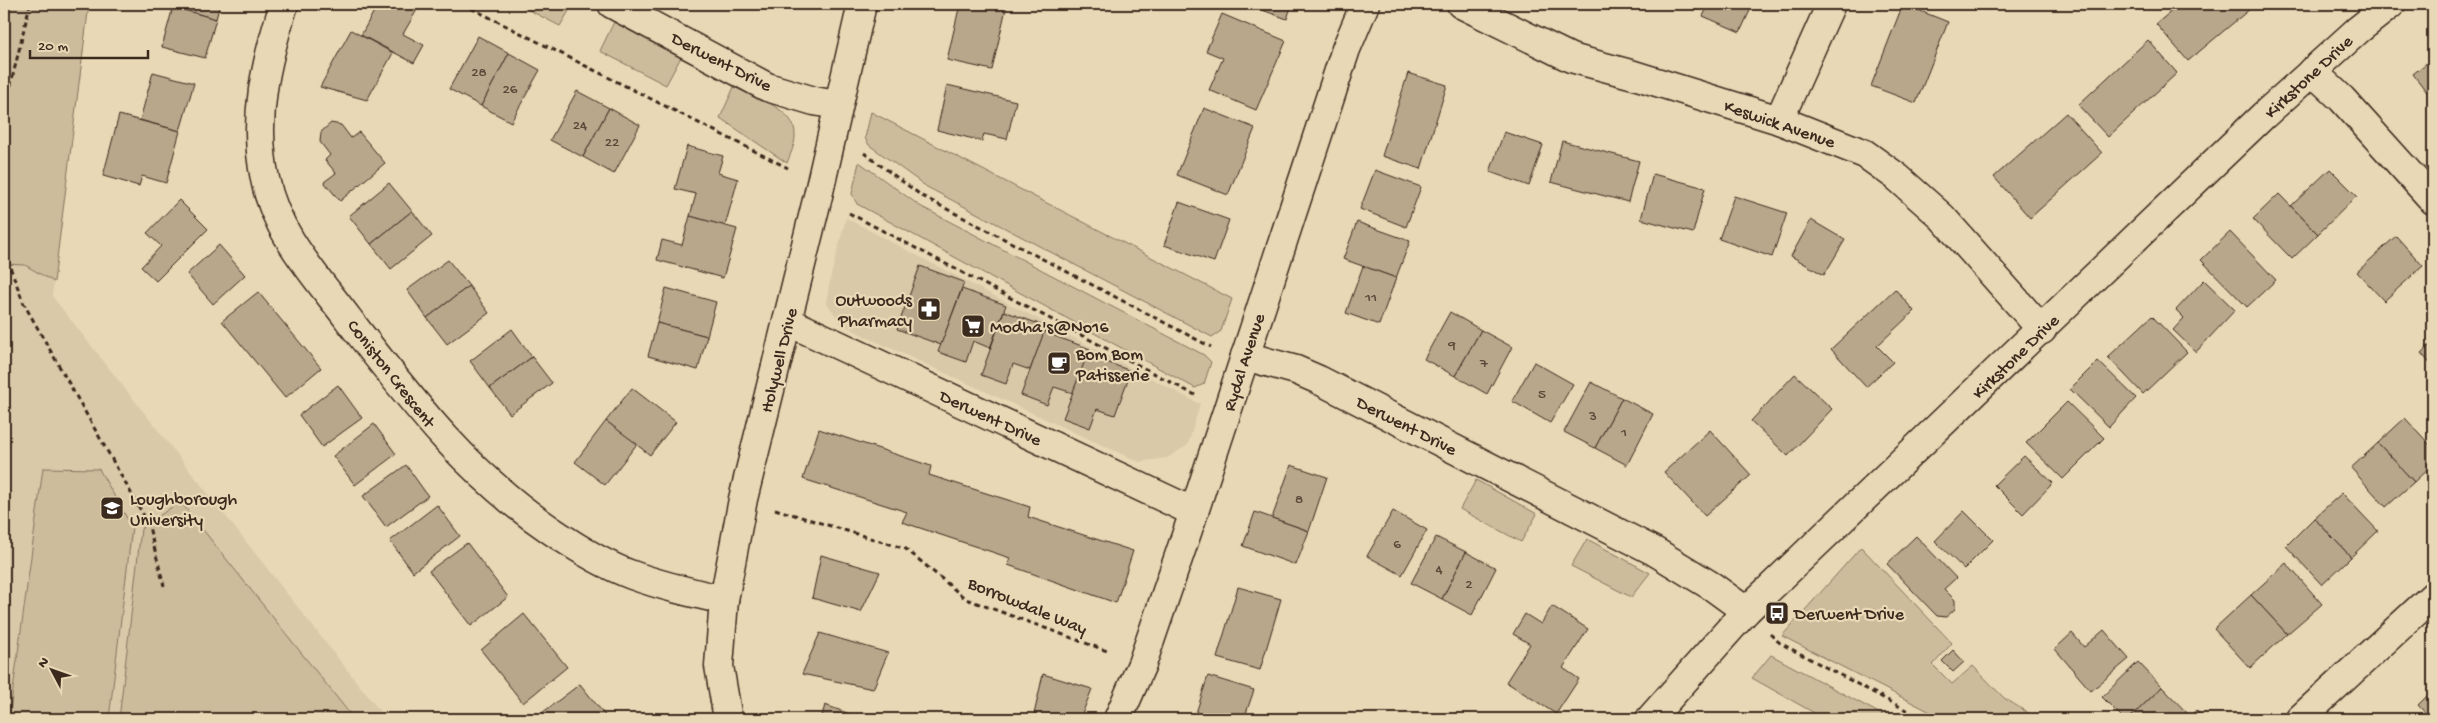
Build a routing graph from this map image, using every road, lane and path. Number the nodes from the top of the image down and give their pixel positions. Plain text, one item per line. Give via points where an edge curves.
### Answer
1 (30, 4) edge
2 (284, 4) edge
3 (463, 4) edge
4 (612, 4) edge
5 (862, 4) edge
6 (1365, 4) edge
7 (1461, 4) edge
8 (1831, 4) edge
9 (2391, 4) edge
10 (2312, 71) junction
11 (837, 105) junction
12 (4, 114) edge
13 (1780, 120) junction
14 (832, 132) junction
15 (819, 190) junction
16 (2433, 200) edge
17 (4, 251) edge
18 (787, 321) junction
19 (2042, 330) junction
20 (1245, 356) junction
21 (1227, 412) junction
22 (743, 499) junction
23 (1194, 512) junction
24 (164, 586) dead end
25 (2433, 596) edge
26 (724, 600) junction
27 (1746, 611) junction
28 (1142, 664) junction
29 (728, 719) edge
30 (1118, 719) edge
31 (1650, 719) edge
32 (1923, 719) edge
33 (2300, 719) edge

1 - 12 path
2 - 26 street, Coniston Crescent via 261,90 260,151 274,212 302,259 422,414 479,474 516,507 580,550 630,574
3 - 15 path
4 - 11 street, Derwent Drive via 767,87
5 - 11 street, Holywell Drive
6 - 20 street, Rydal Avenue via 1346,49
7 - 13 street, Keswick Avenue via 1570,58
8 - 13 street
9 - 10 street, Kirkstone Drive
10 - 16 street via 2342,99
10 - 19 street, Kirkstone Drive
11 - 14 street, Holywell Drive
13 - 19 street, Keswick Avenue via 1865,154 1897,177 1942,217
14 - 15 street, Holywell Drive
14 - 20 path via 922,196 1209,346
15 - 18 street, Holywell Drive
15 - 21 path
17 - 24 path via 24,304 148,523
18 - 22 street, Holywell Drive
18 - 23 street, Derwent Drive
19 - 27 street, Kirkstone Drive
20 - 21 street, Rydal Avenue
20 - 27 street, Derwent Drive via 1319,380 1645,547 1699,577
21 - 23 street, Rydal Avenue
22 - 26 street, Holywell Drive
22 - 28 path, Borrowdale Way via 906,549 966,599
23 - 28 street, Rydal Avenue
25 - 33 street
26 - 29 street, Holywell Drive via 719,666
27 - 31 street, Kirkstone Drive
27 - 32 path via 1780,643
28 - 30 street, Rydal Avenue

